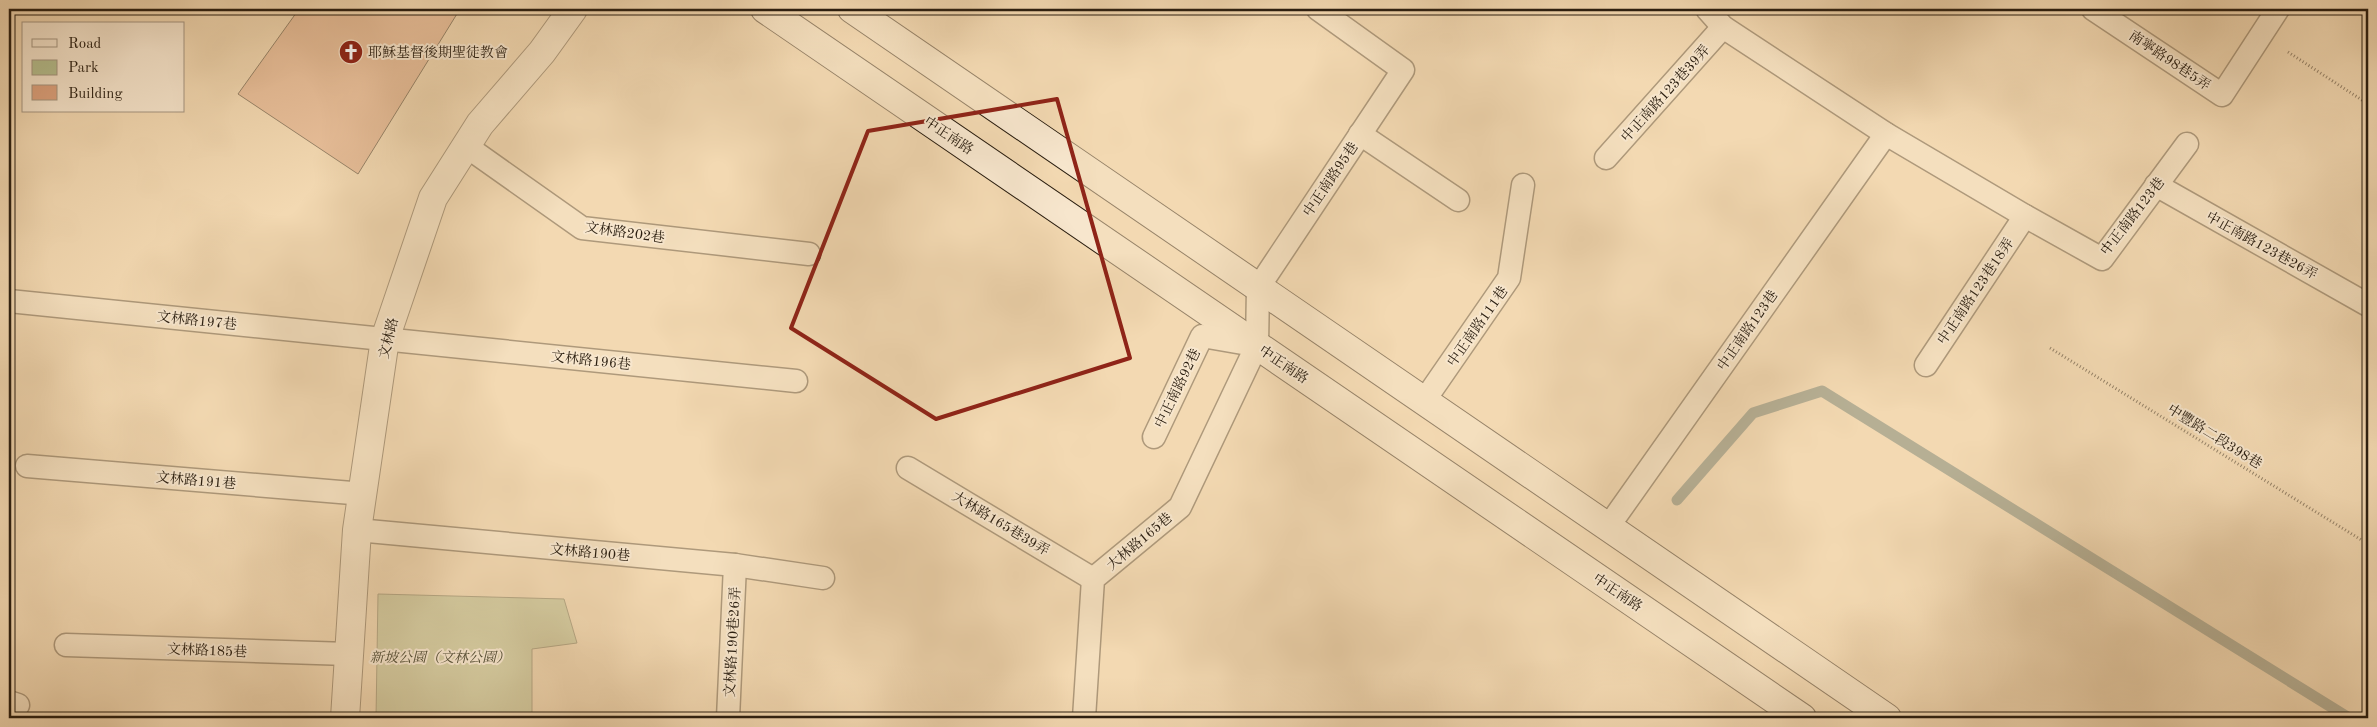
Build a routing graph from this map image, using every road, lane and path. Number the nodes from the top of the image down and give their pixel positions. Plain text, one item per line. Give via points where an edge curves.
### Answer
1 (572, 9) edge
2 (765, 9) edge
3 (852, 9) edge
4 (1318, 9) edge
5 (1707, 9) edge
6 (2093, 9) edge
7 (2278, 9) edge
8 (1723, 27) junction
9 (2262, 36) junction
10 (2368, 104) edge
11 (1360, 134) junction
12 (1886, 134) junction
13 (2187, 144) dead end
14 (466, 146) junction
15 (1606, 158) dead end
16 (1523, 185) dead end
17 (2156, 185) junction
18 (1458, 200) dead end
19 (2025, 216) junction
20 (809, 254) dead end
21 (1258, 288) junction
22 (9, 301) edge
23 (2368, 305) edge
24 (385, 340) junction
25 (1257, 345) junction
26 (2050, 348) dead end
27 (1926, 365) dead end
28 (796, 381) dead end
29 (1424, 401) junction
30 (1154, 437) dead end
31 (27, 466) dead end
32 (908, 468) dead end
33 (364, 494) junction
34 (1608, 527) junction
35 (357, 530) junction
36 (2368, 544) edge
37 (735, 565) junction
38 (823, 578) dead end
39 (1093, 579) junction
40 (66, 645) dead end
41 (348, 654) junction
42 (345, 718) edge
43 (728, 718) edge
44 (1084, 718) edge
45 (1802, 718) edge
46 (1886, 718) edge

1 - 14 street, 文林路 via 542,52 480,124
2 - 25 street, 中正南路
3 - 21 street
4 - 11 lane, 中正南路95巷 via 1403,70
5 - 8 lane, 中正南路123巷
6 - 9 lane, 南寧路98巷5弄 via 2222,95
7 - 9 lane
8 - 12 lane, 中正南路123巷
8 - 15 lane, 中正南路123巷39弄
9 - 10 path
11 - 18 lane
11 - 21 lane, 中正南路95巷
12 - 19 lane, 中正南路123巷
12 - 34 lane, 中正南路123巷
13 - 17 lane, 中正南路123巷
14 - 20 lane, 文林路202巷 via 582,228
14 - 24 street, 文林路 via 434,198
16 - 29 lane, 中正南路111巷 via 1509,278
17 - 19 lane, 中正南路123巷 via 2102,259
17 - 23 lane, 中正南路123巷26弄
19 - 27 lane, 中正南路123巷18弄
21 - 25 lane, 大林路165巷
21 - 29 street
22 - 24 lane, 文林路197巷
24 - 28 lane, 文林路196巷
24 - 33 street, 文林路
25 - 30 lane, 中正南路92巷 via 1202,336
25 - 39 lane, 大林路165巷 via 1180,507
25 - 45 street, 中正南路
26 - 36 path, 中豐路二段398巷
29 - 34 street
31 - 33 lane, 文林路191巷
32 - 39 lane, 大林路165巷39弄
33 - 35 street, 文林路
34 - 46 street
35 - 37 lane, 文林路190巷
35 - 41 street, 文林路
37 - 38 lane, 文林路190巷
37 - 43 lane, 文林路190巷26弄
39 - 44 lane, 大林路165巷
40 - 41 lane, 文林路185巷
41 - 42 street, 文林路

